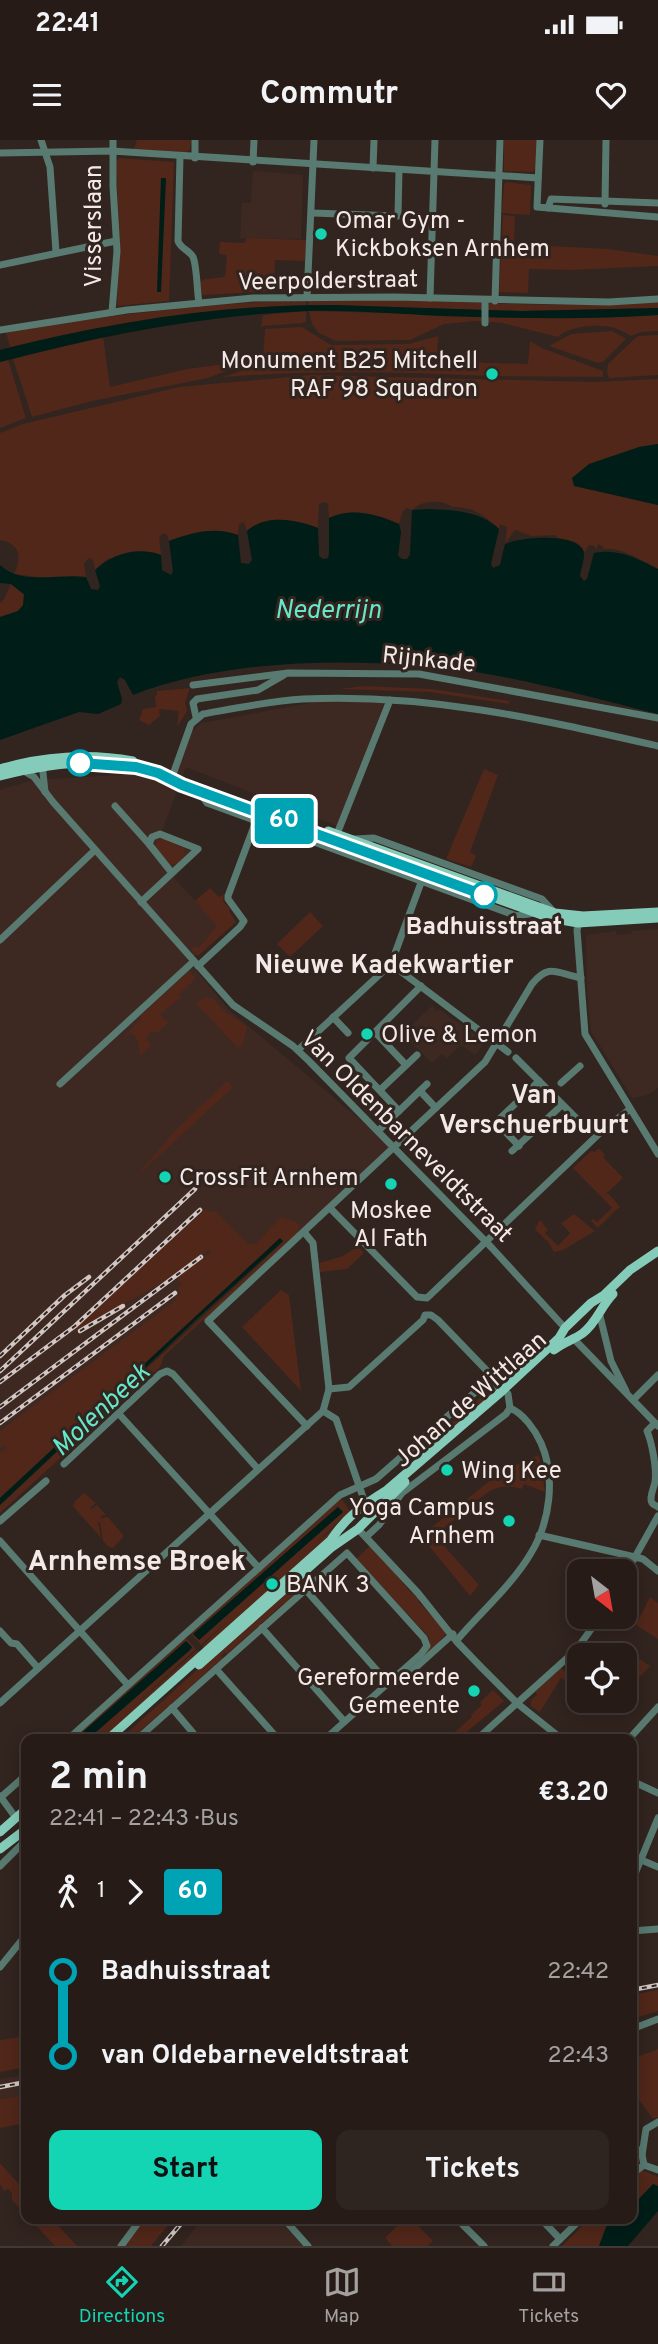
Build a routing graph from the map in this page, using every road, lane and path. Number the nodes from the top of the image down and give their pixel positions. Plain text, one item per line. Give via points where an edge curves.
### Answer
1 (41, 140) edge
2 (79, 140) edge
3 (113, 140) edge
4 (195, 140) edge
5 (254, 140) edge
6 (314, 140) edge
7 (374, 140) edge
8 (435, 140) edge
9 (500, 140) edge
10 (540, 140) edge
11 (606, 140) edge
12 (112, 151) junction
13 (46, 152) junction
14 (77, 152) junction
15 (0, 153) edge
16 (180, 157) junction
17 (195, 158) junction
18 (253, 162) junction
19 (314, 164) junction
20 (373, 168) junction
21 (399, 170) junction
22 (433, 172) junction
23 (498, 176) junction
24 (538, 178) junction
25 (605, 201) junction
26 (658, 203) edge
27 (548, 208) junction
28 (606, 212) junction
29 (312, 213) junction
30 (658, 217) edge
31 (116, 241) junction
32 (56, 253) junction
33 (0, 265) edge
34 (307, 297) junction
35 (430, 298) junction
36 (658, 299) edge
37 (495, 301) junction
38 (485, 302) junction
39 (199, 303) junction
40 (112, 312) junction
41 (485, 321) dead end
42 (0, 330) edge
43 (288, 673) junction
44 (193, 685) dead end
45 (390, 700) junction
46 (196, 718) junction
47 (658, 718) edge
48 (658, 746) edge
49 (42, 764) junction
50 (0, 769) edge
51 (22, 770) junction
52 (0, 776) edge
53 (171, 777) junction
54 (200, 791) junction
55 (46, 793) junction
56 (115, 806) dead end
57 (256, 821) junction
58 (337, 834) junction
59 (351, 838) junction
60 (149, 844) junction
61 (95, 849) junction
62 (172, 873) junction
63 (423, 873) junction
64 (141, 902) junction
65 (658, 912) edge
66 (555, 913) junction
67 (658, 918) edge
68 (581, 920) junction
69 (0, 940) edge
70 (196, 963) junction
71 (391, 964) junction
72 (581, 978) junction
73 (421, 986) junction
74 (333, 1017) junction
75 (375, 1032) junction
76 (497, 1045) junction
77 (360, 1046) junction
78 (298, 1050) junction
79 (508, 1052) dead end
80 (417, 1055) dead end
81 (516, 1058) dead end
82 (406, 1065) junction
83 (580, 1066) dead end
84 (539, 1081) junction
85 (561, 1083) dead end
86 (60, 1084) dead end
87 (427, 1084) dead end
88 (380, 1090) junction
89 (420, 1091) junction
90 (562, 1105) junction
91 (436, 1108) junction
92 (630, 1109) junction
93 (398, 1111) junction
94 (583, 1125) tunnel mouth
95 (378, 1131) junction
96 (519, 1146) junction
97 (394, 1148) junction
98 (512, 1152) dead end
99 (658, 1154) edge
100 (330, 1208) junction
101 (304, 1232) junction
102 (486, 1242) junction
103 (658, 1251) edge
104 (658, 1258) edge
105 (591, 1303) junction
106 (600, 1316) junction
107 (565, 1328) junction
108 (573, 1338) junction
109 (658, 1375) edge
110 (329, 1389) junction
111 (502, 1390) junction
112 (626, 1392) junction
113 (634, 1399) junction
114 (510, 1408) junction
115 (323, 1411) junction
116 (119, 1414) junction
117 (656, 1424) edge
118 (307, 1426) junction
119 (64, 1464) dead end
120 (258, 1469) junction
121 (46, 1480) dead end
122 (360, 1487) junction
123 (366, 1502) junction
124 (658, 1507) edge
125 (375, 1513) junction
126 (209, 1514) junction
127 (658, 1516) edge
128 (346, 1520) junction
129 (0, 1521) edge
130 (357, 1530) junction
131 (540, 1535) junction
132 (366, 1537) junction
133 (0, 1541) edge
134 (332, 1547) junction
135 (635, 1557) junction
136 (333, 1565) junction
137 (259, 1568) junction
138 (658, 1571) edge
139 (306, 1589) junction
140 (262, 1628) junction
141 (591, 1629) edge
142 (0, 1631) edge
143 (80, 1631) junction
144 (455, 1637) junction
145 (38, 1668) junction
146 (216, 1669) junction
147 (388, 1683) junction
148 (128, 1685) junction
149 (0, 1703) edge
150 (518, 1704) junction
151 (658, 1707) edge
152 (172, 1708) junction
153 (344, 1721) junction
154 (74, 1734) edge
155 (114, 1734) edge
156 (123, 1734) edge
157 (143, 1734) edge
158 (194, 1734) edge
159 (274, 1734) edge
160 (330, 1734) edge
161 (483, 1734) edge
162 (556, 1734) edge
163 (633, 1734) edge
164 (21, 1781) edge
165 (637, 1783) edge
166 (658, 1793) edge
167 (2, 1802) edge
168 (20, 1815) edge
169 (658, 1818) edge
170 (0, 1832) edge
171 (21, 1833) edge
172 (21, 1836) edge
173 (21, 1838) edge
174 (0, 1849) edge
175 (637, 1858) edge
176 (640, 1860) junction
177 (0, 1866) edge
178 (658, 1867) edge
179 (637, 1868) edge
180 (658, 1929) edge
181 (637, 1932) edge
182 (21, 1945) edge
183 (0, 1967) edge
184 (658, 2019) edge
185 (637, 2027) edge
186 (658, 2122) edge
187 (637, 2149) edge
188 (642, 2155) junction
189 (644, 2165) junction
190 (637, 2170) edge
191 (658, 2170) edge
192 (137, 2224) edge
193 (288, 2224) edge
194 (462, 2224) edge
195 (546, 2224) edge
196 (576, 2224) edge
197 (560, 2239) junction
198 (121, 2246) edge
199 (307, 2246) edge
200 (484, 2246) edge
201 (553, 2246) edge

1 - 13 street
2 - 14 street
3 - 12 street, Visserslaan
4 - 17 street
5 - 18 street
6 - 19 street
7 - 20 street
8 - 22 street
9 - 23 street
10 - 24 street
11 - 25 street
12 - 14 street
12 - 16 street
12 - 31 street, Visserslaan
13 - 14 street
13 - 15 street
13 - 32 street
16 - 17 street
16 - 39 street via 178,241 194,261
17 - 18 street
18 - 19 street
19 - 20 street
19 - 29 street
20 - 21 street
21 - 22 street
21 - 29 street via 398,216
22 - 23 street
22 - 35 street
23 - 24 street
23 - 37 street
24 - 27 street via 537,207
25 - 26 street
25 - 27 street via 551,199
25 - 28 street
27 - 28 street
28 - 30 street
29 - 34 street
31 - 32 street
31 - 40 street, Visserslaan
32 - 33 street
34 - 35 street, Veerpolderstraat
34 - 39 street, Veerpolderstraat
35 - 38 street, Veerpolderstraat
36 - 37 street, Veerpolderstraat
37 - 38 street, Veerpolderstraat
38 - 41 street
39 - 40 street, Veerpolderstraat
40 - 42 street, Veerpolderstraat
43 - 44 street, Rijnkade
43 - 46 street via 258,690 197,699 193,703
43 - 47 street, Rijnkade via 419,674
45 - 46 street via 300,699
45 - 48 street via 477,708
45 - 58 street
46 - 53 street
49 - 50 main road
49 - 51 main road
49 - 53 main road via 110,757 143,764
49 - 55 street
51 - 52 main road
51 - 55 street, Van Oldenbarneveldtstraat
53 - 54 main road
53 - 58 main road
54 - 57 street via 207,803
54 - 63 main road
55 - 61 street, Van Oldenbarneveldtstraat
56 - 60 street
57 - 63 street
57 - 70 street via 228,896 244,921
58 - 59 main road
59 - 63 main road
59 - 66 street via 374,838 458,865 542,899
60 - 62 street
60 - 62 street via 160,834 198,849
61 - 64 street, Van Oldenbarneveldtstraat
61 - 69 street
62 - 64 street
63 - 66 main road
63 - 68 main road via 534,913
63 - 71 street
64 - 70 street, Van Oldenbarneveldtstraat
65 - 68 main road
66 - 68 main road
67 - 68 main road
68 - 72 street
70 - 78 street, Van Oldenbarneveldtstraat via 233,1005
70 - 86 street
71 - 73 street
71 - 74 street
72 - 76 street via 542,972
72 - 92 street via 583,1028 593,1057
73 - 75 street
73 - 76 street
74 - 77 street
74 - 78 street
75 - 77 street
75 - 82 street
76 - 79 street
76 - 91 street
77 - 88 street via 349,1058
78 - 95 street, Van Oldenbarneveldtstraat
80 - 82 street
81 - 84 street
82 - 88 street
83 - 85 street
84 - 90 street
84 - 96 street via 493,1125
87 - 89 street
88 - 93 street
89 - 91 street
89 - 93 street
90 - 94 street
90 - 96 street
91 - 97 street
92 - 99 street
92 - 102 street via 593,1135
93 - 95 street
95 - 97 street, Van Oldenbarneveldtstraat
96 - 98 street
97 - 100 street
97 - 102 street, Van Oldenbarneveldtstraat
100 - 101 street
100 - 102 street via 417,1297 427,1298
101 - 110 street via 313,1243
101 - 118 street via 208,1321
102 - 107 street, Van Oldenbarneveldtstraat
103 - 105 main road, Johan de Wittlaan
104 - 106 main road, Johan de Wittlaan via 605,1301
105 - 106 main road via 597,1304
105 - 107 main road, Johan de Wittlaan
106 - 108 main road, Johan de Wittlaan
106 - 112 street via 611,1361
107 - 108 main road
107 - 111 main road, Johan de Wittlaan
108 - 111 main road, Johan de Wittlaan
108 - 112 street
109 - 113 street
110 - 111 street via 349,1387 425,1315 431,1315
110 - 115 street
111 - 114 street
111 - 122 street, Johan de Wittlaan via 478,1389 376,1479
111 - 123 main road, Johan de Wittlaan via 387,1490
111 - 125 main road, Johan de Wittlaan
112 - 113 street
113 - 117 street
114 - 131 street via 538,1435 547,1460 549,1489
114 - 132 street, Johan de Wittlaan via 402,1493
115 - 118 street
115 - 122 street via 336,1419
116 - 119 street
116 - 120 street via 164,1371 173,1374
116 - 126 street
117 - 124 street via 647,1431 656,1471 651,1500
118 - 120 street
120 - 126 street
121 - 129 street
122 - 123 street
122 - 137 street, Johan de Wittlaan via 340,1495
123 - 125 main road via 374,1502
123 - 128 main road, Johan de Wittlaan
125 - 130 main road, Johan de Wittlaan
126 - 137 street
126 - 143 street
127 - 135 street
128 - 130 main road via 348,1530
128 - 155 main road, Johan de Wittlaan via 331,1540
130 - 132 street
130 - 134 main road, Johan de Wittlaan
131 - 135 street
131 - 144 street via 521,1567
132 - 144 street
133 - 143 street
134 - 136 street
134 - 156 main road, Johan de Wittlaan
135 - 138 street
136 - 139 street
136 - 147 street via 347,1553 424,1639 424,1651
137 - 148 street, Johan de Wittlaan
139 - 140 street
139 - 147 street
140 - 146 street
140 - 153 street
141 - 150 street via 576,1650
142 - 145 street
143 - 145 street
143 - 148 street
144 - 147 street via 403,1679
144 - 150 street
145 - 149 street
146 - 152 street
146 - 159 street
147 - 153 street
148 - 154 street, Johan de Wittlaan
150 - 161 street
150 - 162 street
151 - 163 street
152 - 157 street
152 - 158 street
153 - 160 street
164 - 167 street
165 - 166 street
167 - 168 street
168 - 170 main road
168 - 171 main road via 10,1832
169 - 176 street
172 - 174 main road
173 - 177 street
175 - 176 street
176 - 178 street
176 - 179 street
180 - 181 street
182 - 183 street
184 - 185 street
186 - 188 street via 646,2129
187 - 188 street
188 - 189 street
189 - 190 street
189 - 191 street
192 - 198 street
193 - 199 street
194 - 200 street
195 - 197 street
196 - 197 street
197 - 201 street

